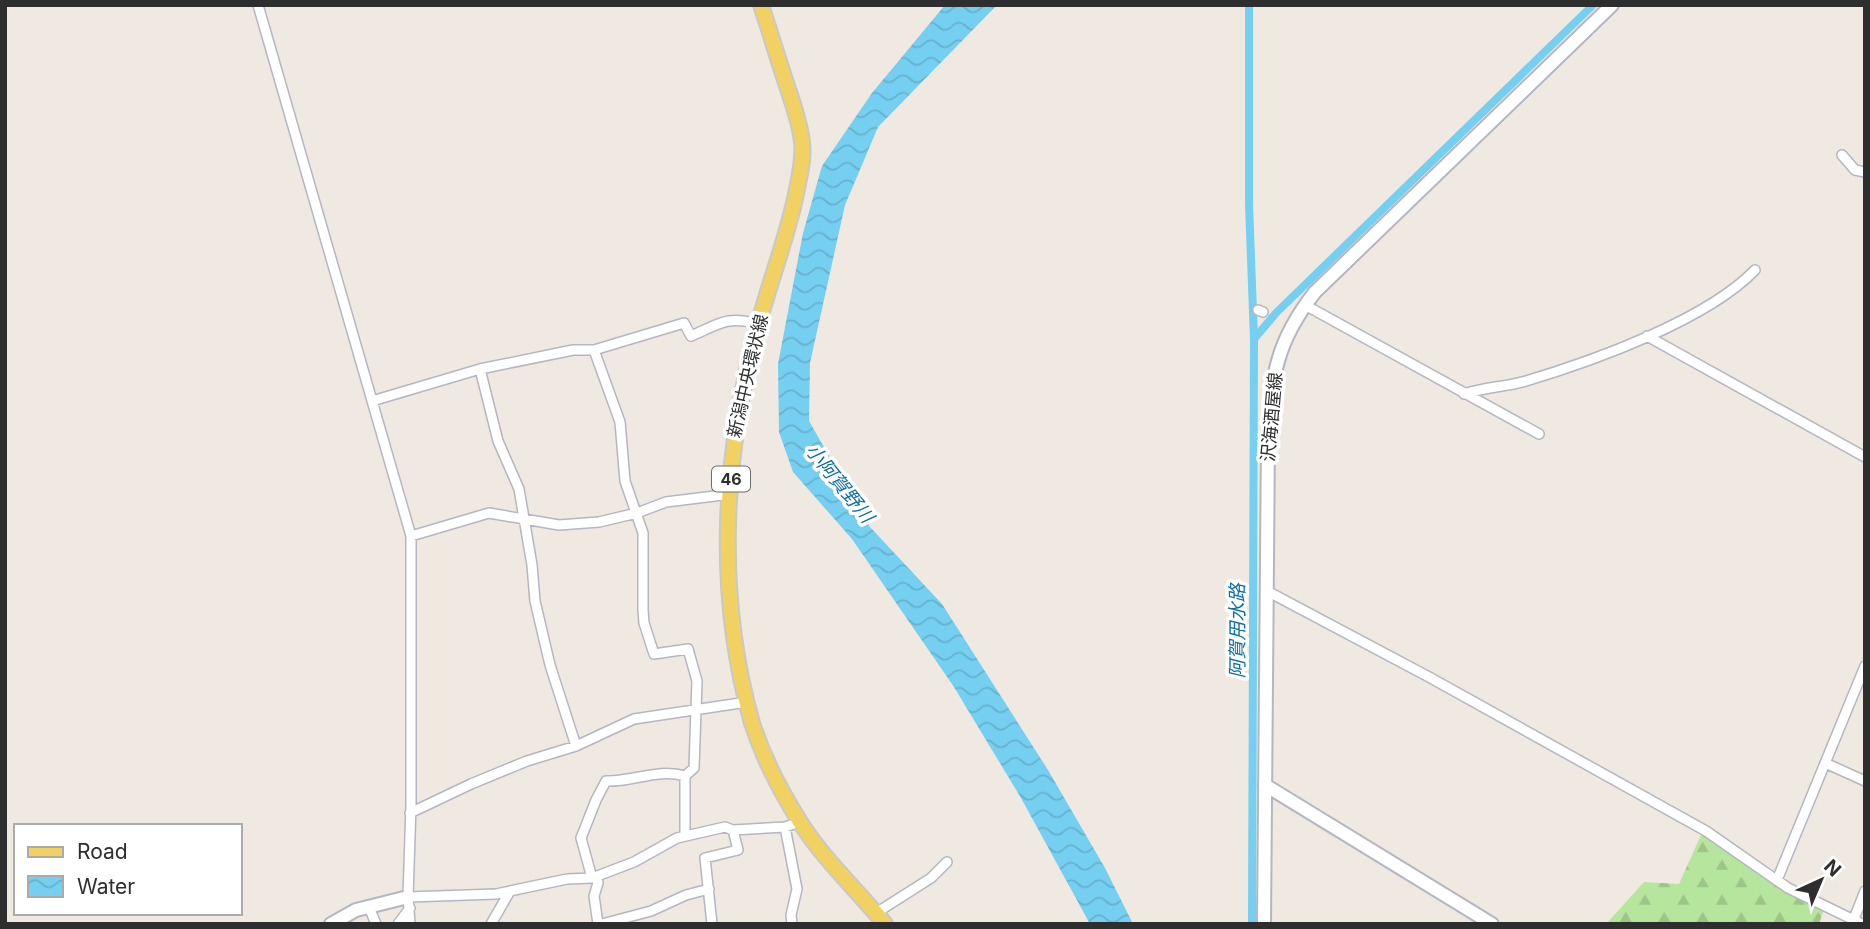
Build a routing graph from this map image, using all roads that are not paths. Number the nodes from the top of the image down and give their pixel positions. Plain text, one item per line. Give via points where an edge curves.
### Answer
1 (258, 5) edge
2 (761, 5) edge
3 (1612, 5) edge
4 (1842, 155) dead end
5 (1865, 172) edge
6 (1755, 270) dead end
7 (1305, 305) junction
8 (758, 324) junction
9 (1647, 336) junction
10 (594, 351) junction
11 (480, 369) junction
12 (1464, 394) junction
13 (372, 401) junction
14 (1539, 434) dead end
15 (1865, 457) edge
16 (731, 494) junction
17 (637, 513) junction
18 (525, 519) junction
19 (411, 536) junction
20 (1267, 591) junction
21 (1865, 666) edge
22 (747, 702) junction
23 (695, 708) junction
24 (576, 746) junction
25 (1825, 763) junction
26 (685, 776) junction
27 (1865, 781) edge
28 (1265, 785) junction
29 (410, 813) junction
30 (800, 822) junction
31 (785, 827) junction
32 (733, 830) junction
33 (685, 836) junction
34 (947, 862) dead end
35 (594, 877) junction
36 (1777, 880) junction
37 (709, 889) junction
38 (510, 891) junction
39 (1865, 891) edge
40 (409, 902) junction
41 (369, 907) junction
42 (881, 918) edge
43 (1856, 922) edge
44 (331, 924) edge
45 (376, 924) edge
46 (398, 924) edge
47 (411, 924) edge
48 (491, 924) edge
49 (600, 924) edge
50 (712, 924) edge
51 (792, 924) edge
52 (1264, 924) edge
53 (1492, 924) edge

1 - 13 street
2 - 8 main road, 新潟中央環状線 / 46 via 803,143 793,208
3 - 7 main road, 沢海酒屋線
4 - 5 street via 1855,170
6 - 9 street via 1697,313
7 - 12 street
7 - 20 main road, 沢海酒屋線 via 1279,352 1271,382
8 - 10 street via 728,320 691,336 684,323
8 - 16 main road, 新潟中央環状線 / 46 via 737,410
9 - 12 street via 1524,382
9 - 15 street
10 - 11 street via 573,350
10 - 17 street via 620,422 625,481
11 - 13 street
11 - 18 street
12 - 14 street
13 - 19 street
16 - 17 street via 666,502
16 - 22 main road, 新潟中央環状線 / 46 via 726,558
17 - 18 street via 559,525
17 - 23 street via 643,533 645,623 654,654 688,649 697,681
18 - 19 street via 489,513
18 - 24 street via 535,601
19 - 29 street
20 - 28 main road, 沢海酒屋線
20 - 36 street via 1706,831
21 - 25 street
22 - 23 street
22 - 30 main road, 新潟中央環状線 / 46 via 767,761
23 - 24 street via 634,719
23 - 26 street via 694,768
24 - 29 street via 527,761
25 - 27 street
25 - 36 street
26 - 33 street
26 - 35 street via 649,774 606,781 581,838
28 - 52 main road, 沢海酒屋線
28 - 53 main road
29 - 40 street
30 - 31 street
30 - 42 main road, 新潟中央環状線 / 46
31 - 32 street
31 - 51 street via 797,889
32 - 33 street via 725,827
32 - 37 street via 738,850 705,858
33 - 35 street
34 - 42 street
35 - 38 street
35 - 49 street
36 - 43 street
37 - 49 street via 652,911
37 - 50 street
38 - 40 street
38 - 48 street
39 - 43 street
40 - 41 main road
40 - 46 street
40 - 47 street
41 - 44 main road
41 - 45 street

